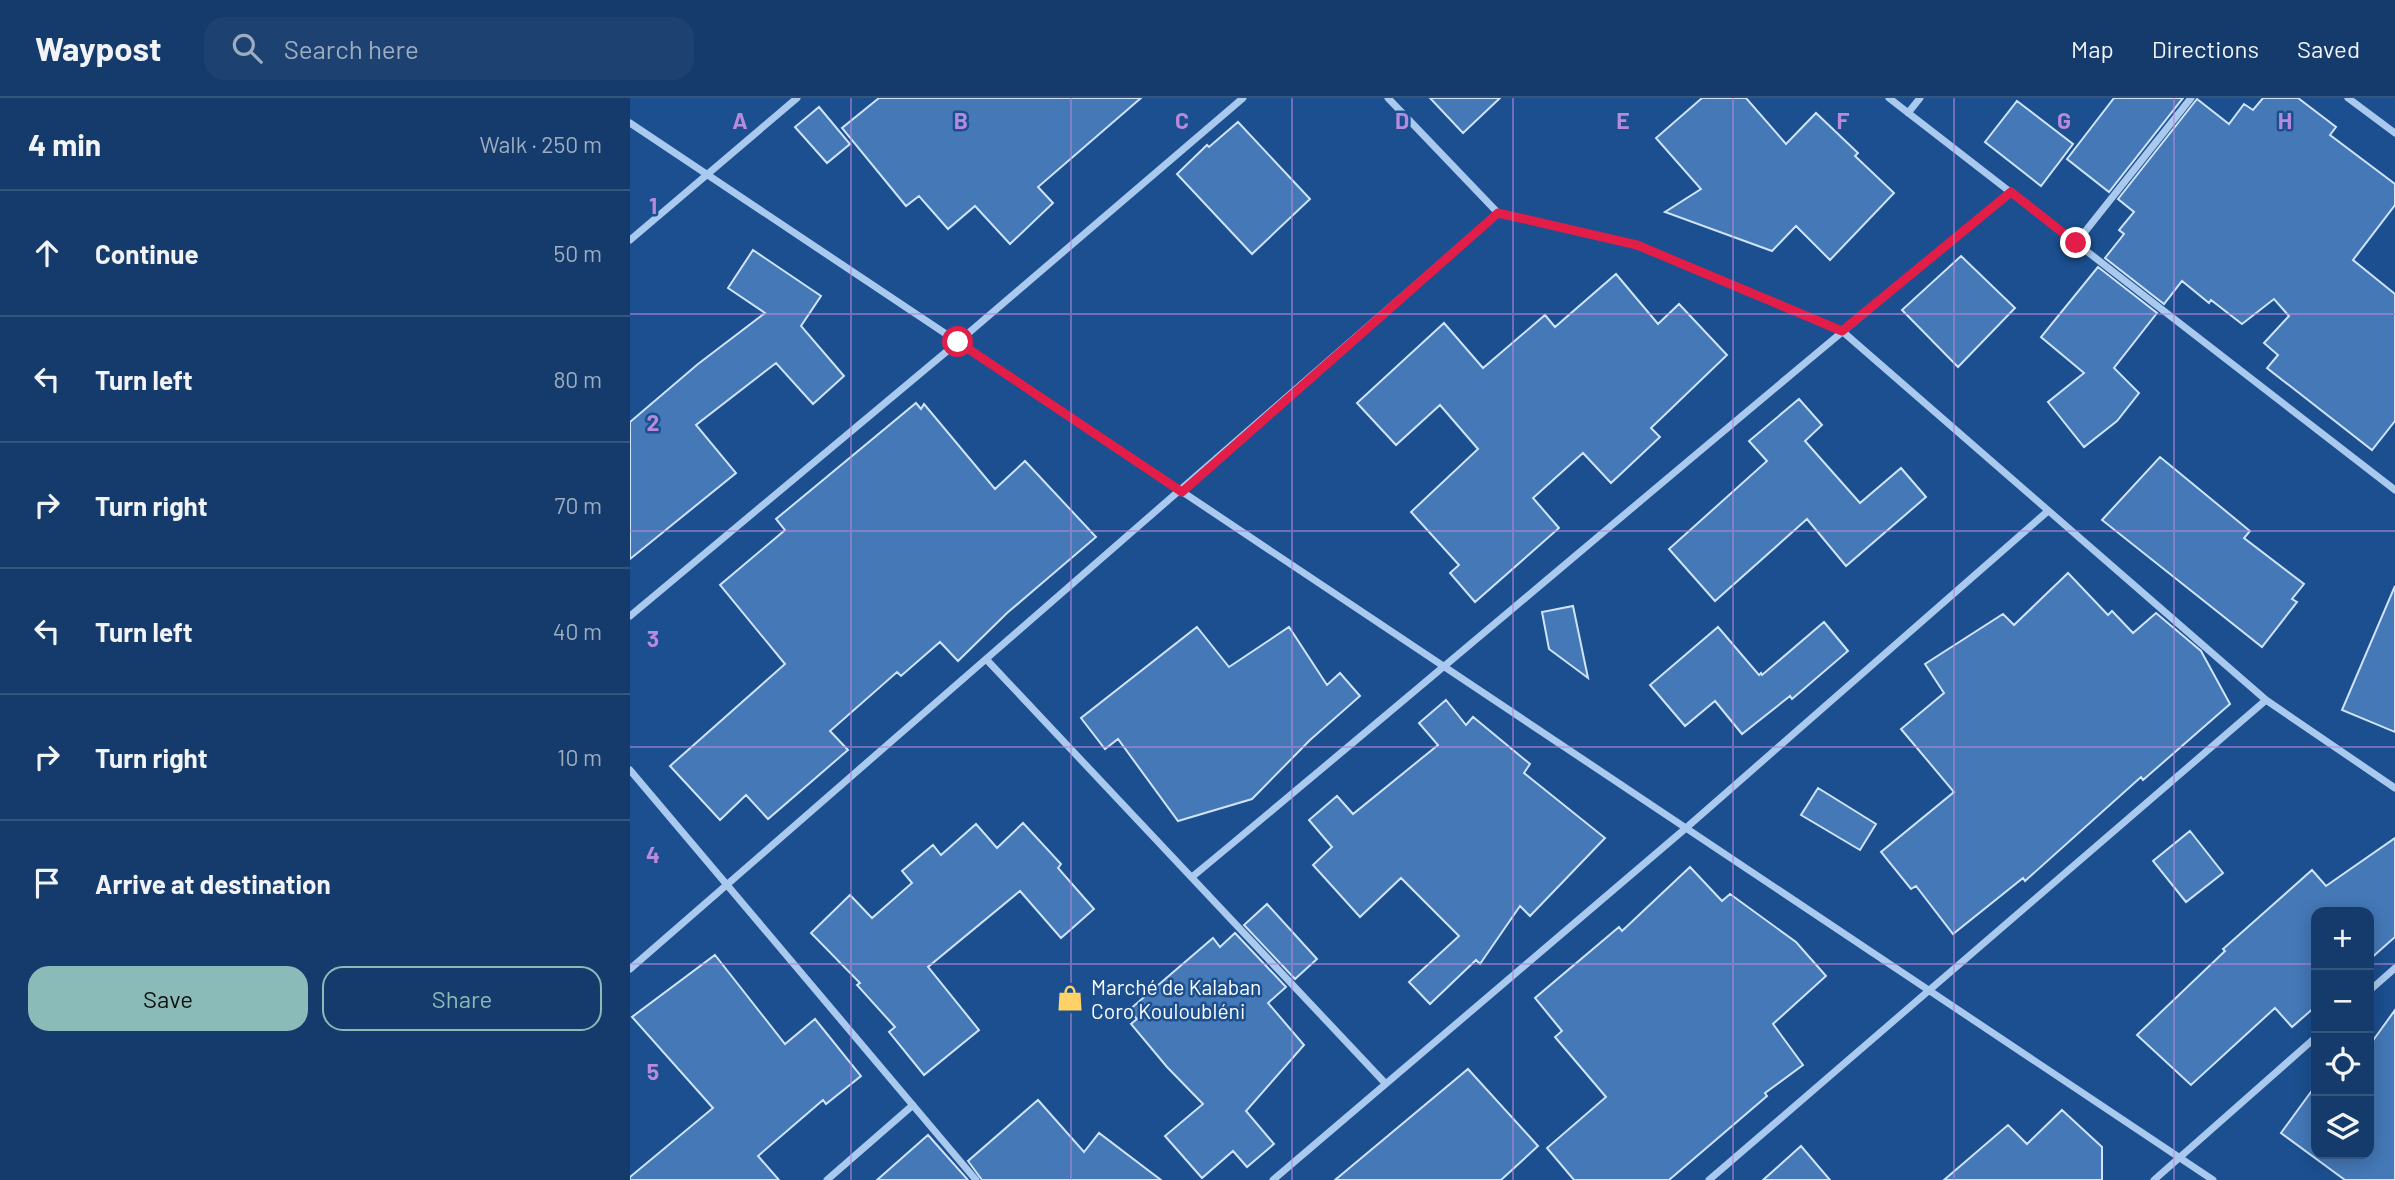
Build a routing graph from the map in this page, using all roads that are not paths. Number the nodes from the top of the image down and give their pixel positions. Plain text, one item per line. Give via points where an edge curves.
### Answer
1 (797, 98) edge
2 (1243, 98) edge
3 (1388, 98) edge
4 (1889, 98) edge
5 (1920, 98) edge
6 (2191, 98) edge
7 (2348, 98) edge
8 (1908, 113) junction
9 (630, 124) edge
10 (2395, 133) edge
11 (707, 175) junction
12 (2011, 192) junction
13 (1498, 213) junction
14 (630, 240) edge
15 (2076, 243) junction
16 (1842, 331) junction
17 (958, 342) junction
18 (2395, 490) edge
19 (1182, 492) junction
20 (2049, 511) junction
21 (630, 616) edge
22 (986, 659) junction
23 (1445, 668) junction
24 (2266, 700) junction
25 (630, 770) edge
26 (2395, 788) edge
27 (1686, 828) junction
28 (1192, 877) junction
29 (727, 885) junction
30 (2395, 968) edge
31 (630, 970) edge
32 (2374, 987) edge
33 (1930, 991) junction
34 (2311, 1041) edge
35 (1385, 1083) junction
36 (913, 1105) junction
37 (2180, 1158) junction
38 (827, 1180) edge
39 (976, 1180) edge
40 (1273, 1180) edge
41 (1709, 1180) edge
42 (2154, 1180) edge
43 (2213, 1180) edge

1 - 11 street
2 - 17 street
3 - 13 street
4 - 8 street
5 - 8 street
6 - 15 street
7 - 10 street
8 - 12 street
9 - 11 street
11 - 14 street
11 - 17 street
12 - 15 street
12 - 16 street
13 - 16 street via 1637,245
13 - 19 street
15 - 18 street
16 - 20 street
16 - 23 street
17 - 19 street
17 - 21 street
19 - 22 street
19 - 23 street
20 - 24 street
20 - 27 street
22 - 28 street
22 - 29 street
23 - 27 street
23 - 28 street
24 - 26 street
24 - 33 street
25 - 29 street
27 - 33 street
27 - 35 street
28 - 35 street
29 - 31 street
29 - 36 street
30 - 32 street
33 - 37 street
33 - 41 street
34 - 37 street
35 - 40 street
36 - 38 street
36 - 39 street
37 - 42 street
37 - 43 street

